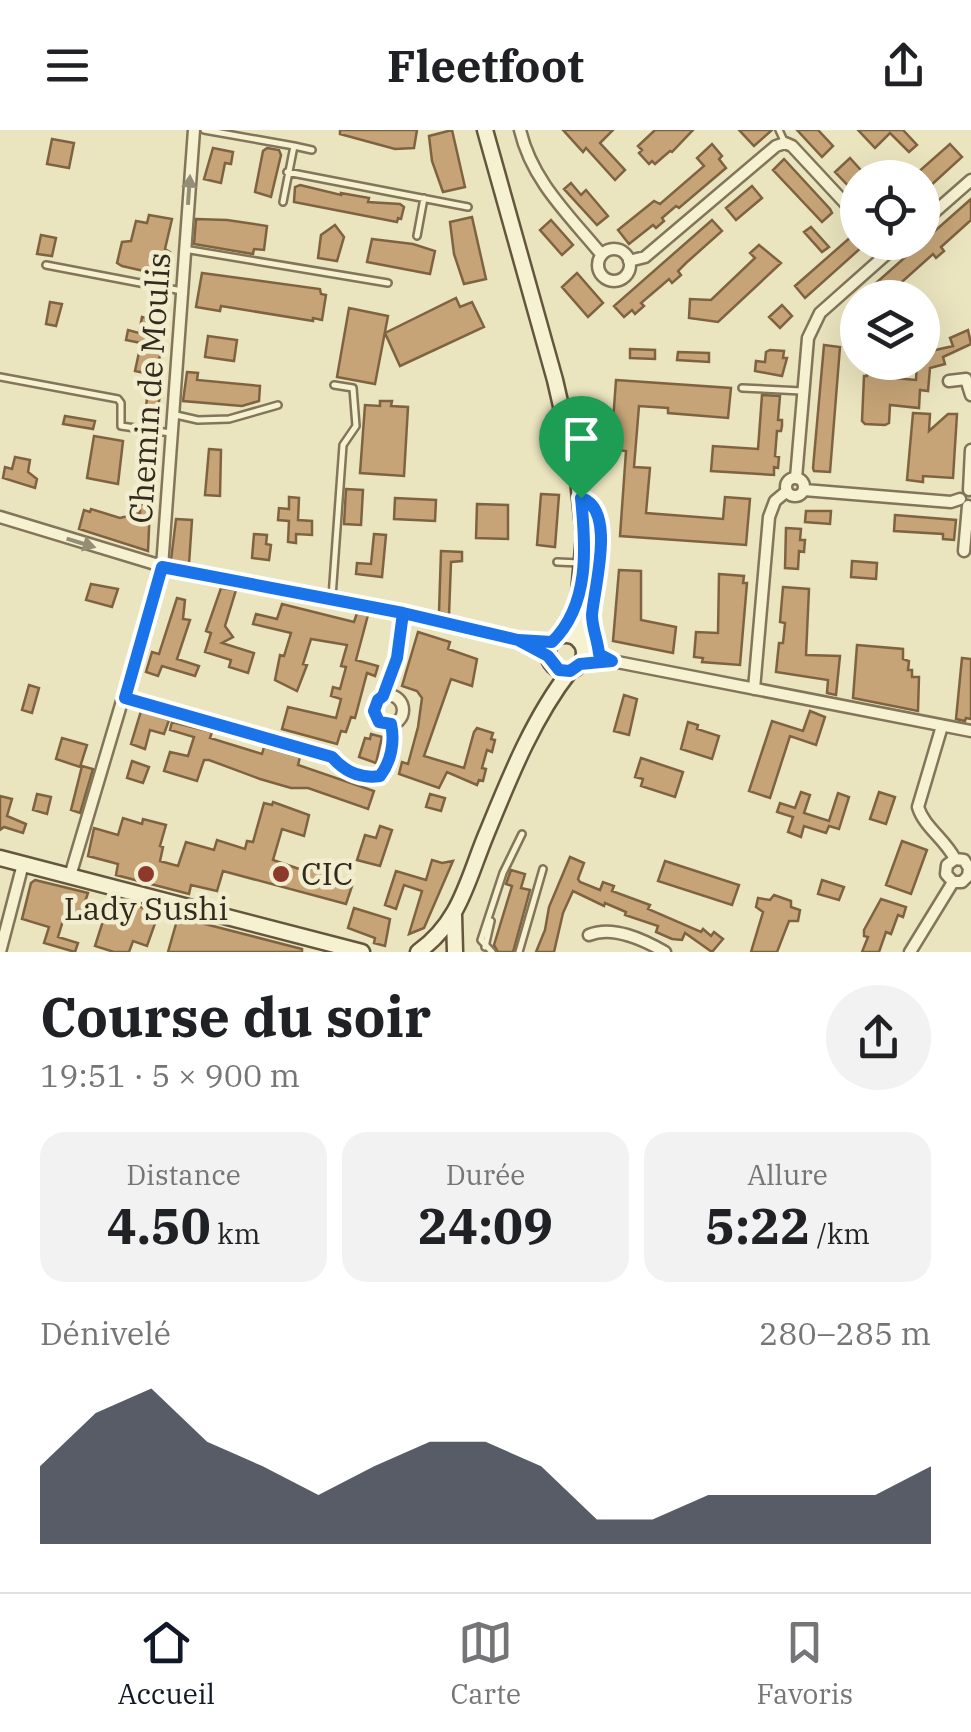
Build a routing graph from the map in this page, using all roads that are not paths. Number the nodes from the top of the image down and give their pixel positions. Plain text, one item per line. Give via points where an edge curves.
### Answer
1 (194, 130) edge
2 (204, 130) edge
3 (485, 130) edge
4 (520, 130) edge
5 (779, 130) edge
6 (784, 143) junction
7 (294, 146) junction
8 (312, 150) dead end
9 (287, 172) junction
10 (971, 180) edge
11 (424, 198) junction
12 (840, 198) edge
13 (283, 202) dead end
14 (468, 207) dead end
15 (940, 207) edge
16 (417, 236) dead end
17 (184, 249) junction
18 (601, 254) junction
19 (872, 260) edge
20 (629, 261) junction
21 (46, 265) dead end
22 (388, 283) dead end
23 (182, 291) junction
24 (0, 376) edge
25 (949, 381) dead end
26 (334, 386) dead end
27 (742, 388) dead end
28 (805, 391) junction
29 (971, 395) edge
30 (278, 405) dead end
31 (173, 414) junction
32 (172, 433) junction
33 (971, 450) edge
34 (796, 478) junction
35 (804, 490) junction
36 (970, 490) edge
37 (787, 491) junction
38 (581, 498) junction
39 (966, 503) edge
40 (0, 518) edge
41 (964, 551) dead end
42 (557, 562) dead end
43 (583, 563) junction
44 (162, 567) junction
45 (332, 600) junction
46 (578, 604) junction
47 (403, 613) junction
48 (580, 643) junction
49 (552, 650) junction
50 (599, 654) junction
51 (612, 661) junction
52 (575, 667) junction
53 (754, 689) junction
54 (383, 696) junction
55 (125, 698) junction
56 (548, 698) junction
57 (391, 724) junction
58 (942, 726) junction
59 (971, 731) edge
60 (522, 834) dead end
61 (0, 858) edge
62 (955, 859) junction
63 (23, 864) junction
64 (542, 869) dead end
65 (70, 876) junction
66 (970, 877) edge
67 (953, 882) junction
68 (454, 914) junction
69 (589, 935) dead end
70 (419, 950) edge
71 (0, 952) edge
72 (362, 952) edge
73 (455, 952) edge
74 (492, 952) edge
75 (520, 952) edge
76 (665, 952) edge
77 (910, 952) edge

17 -> 1 street, Chemin de Moulis
2 - 7 lane
3 - 38 street
4 - 18 street via 536,177
5 - 6 lane
6 - 12 street
6 - 20 street via 645,257
7 - 8 lane
7 - 9 lane
9 - 11 lane
9 - 13 lane
10 - 15 street
11 - 14 lane
11 - 16 lane
17 - 22 lane
17 - 23 street, Chemin de Moulis
18 - 20 street via 614,248
18 - 20 street via 598,271 612,281 627,273
19 - 28 street via 812,324
21 - 23 lane
23 - 31 street, Chemin de Moulis
24 - 32 lane via 118,399 121,426
25 - 29 street via 966,379
26 - 45 lane via 353,388 356,426 343,445
27 - 28 lane
28 - 34 street
30 - 31 lane via 229,419
31 - 32 street, Chemin de Moulis
32 - 44 street, Chemin de Moulis
33 - 36 street
34 - 35 street
34 - 37 street
35 - 37 street via 792,496
35 - 39 street
36 - 39 street via 964,490
37 - 53 street via 770,508
38 - 43 street
38 - 50 lane via 599,516 592,622
39 - 41 street
40 -> 44 street
42 - 43 lane
43 - 46 street
44 - 45 street
44 - 55 street, Chemin de Moulis
45 - 47 street
46 - 48 street
46 - 49 street
47 - 49 street
47 - 54 street
48 - 49 street via 568,635
48 - 50 street
48 - 52 street
49 - 52 street via 559,670
49 - 56 street
50 - 51 street
51 - 52 street
51 - 53 street
52 - 56 street
53 - 58 street
54 - 57 street via 374,711 379,722
54 - 57 street via 396,698 403,710
55 - 57 street via 332,757 344,771 370,778 386,768
55 - 65 street, Chemin de Moulis
56 - 68 street
58 - 59 street
58 - 62 street via 918,807
60 - 74 lane via 482,940
61 - 63 street
62 - 66 street via 967,864
62 - 67 street via 946,870
63 - 65 street
63 - 71 street
64 - 75 lane
65 - 72 street
66 - 67 street
67 - 77 street
68 - 70 street via 436,940
68 - 73 street
69 - 76 street via 613,932
70 - 73 street via 442,945

